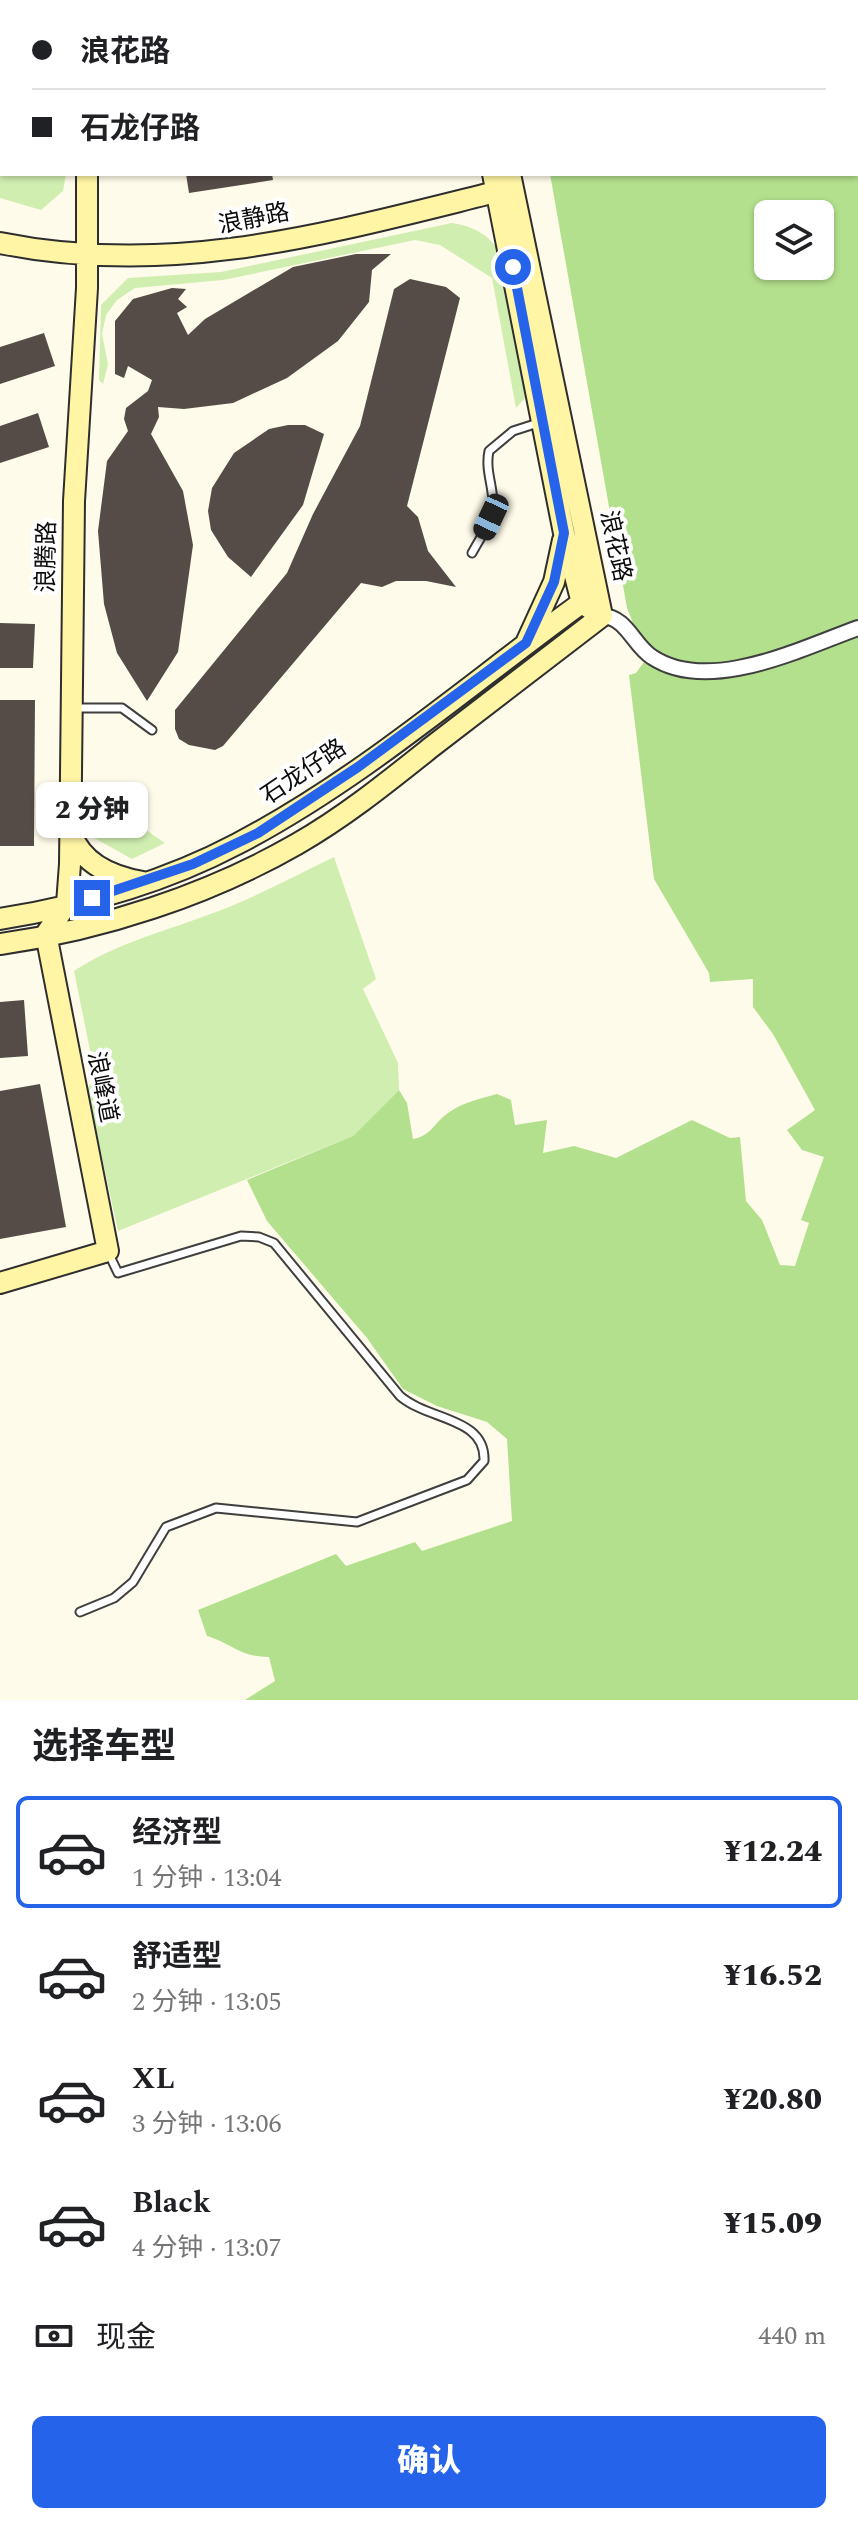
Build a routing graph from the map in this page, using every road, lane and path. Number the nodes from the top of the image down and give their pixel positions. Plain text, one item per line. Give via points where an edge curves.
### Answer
1 (87, 176) edge
2 (503, 182) edge
3 (0, 243) edge
4 (88, 254) junction
5 (543, 422) junction
6 (564, 533) junction
7 (472, 553) dead end
8 (590, 598) junction
9 (602, 616) junction
10 (858, 628) edge
11 (526, 643) junction
12 (72, 708) junction
13 (152, 730) dead end
14 (70, 830) junction
15 (143, 882) junction
16 (67, 904) junction
17 (0, 919) edge
18 (46, 934) junction
19 (0, 944) edge
20 (108, 1251) junction
21 (0, 1283) edge
22 (80, 1612) dead end

1 - 4 main road, 浪腾路
2 - 4 main road, 浪静路 via 234,251 164,257
2 - 5 main road, 浪花路
2 - 8 main road, 浪花路
3 - 4 main road, 浪静路
4 - 12 main road, 浪腾路 via 74,501
5 - 6 main road, 浪花路
5 - 7 lane via 513,431 489,451 491,517
6 - 8 main road, 浪花路
6 - 11 main road via 554,582
8 - 9 main road, 浪花路
8 - 11 main road, 石龙仔路
9 - 10 street via 618,620 661,663 703,670 753,665
9 - 18 main road via 383,785 296,845 190,894 105,922
11 - 15 main road, 石龙仔路 via 280,819 212,856
12 - 13 lane via 122,708
12 - 14 main road, 浪腾路
14 - 15 main road via 89,860 112,874
14 - 16 main road, 浪腾路
15 - 16 main road, 石龙仔路
16 - 17 main road, 石龙仔路
16 - 18 main road
18 - 19 main road
18 - 20 main road, 浪峰道
20 - 21 main road
20 - 22 lane via 118,1273 241,1236 274,1243 400,1396 416,1408 473,1429 483,1442 484,1461 467,1480 357,1522 216,1508 166,1527 133,1582 114,1598

